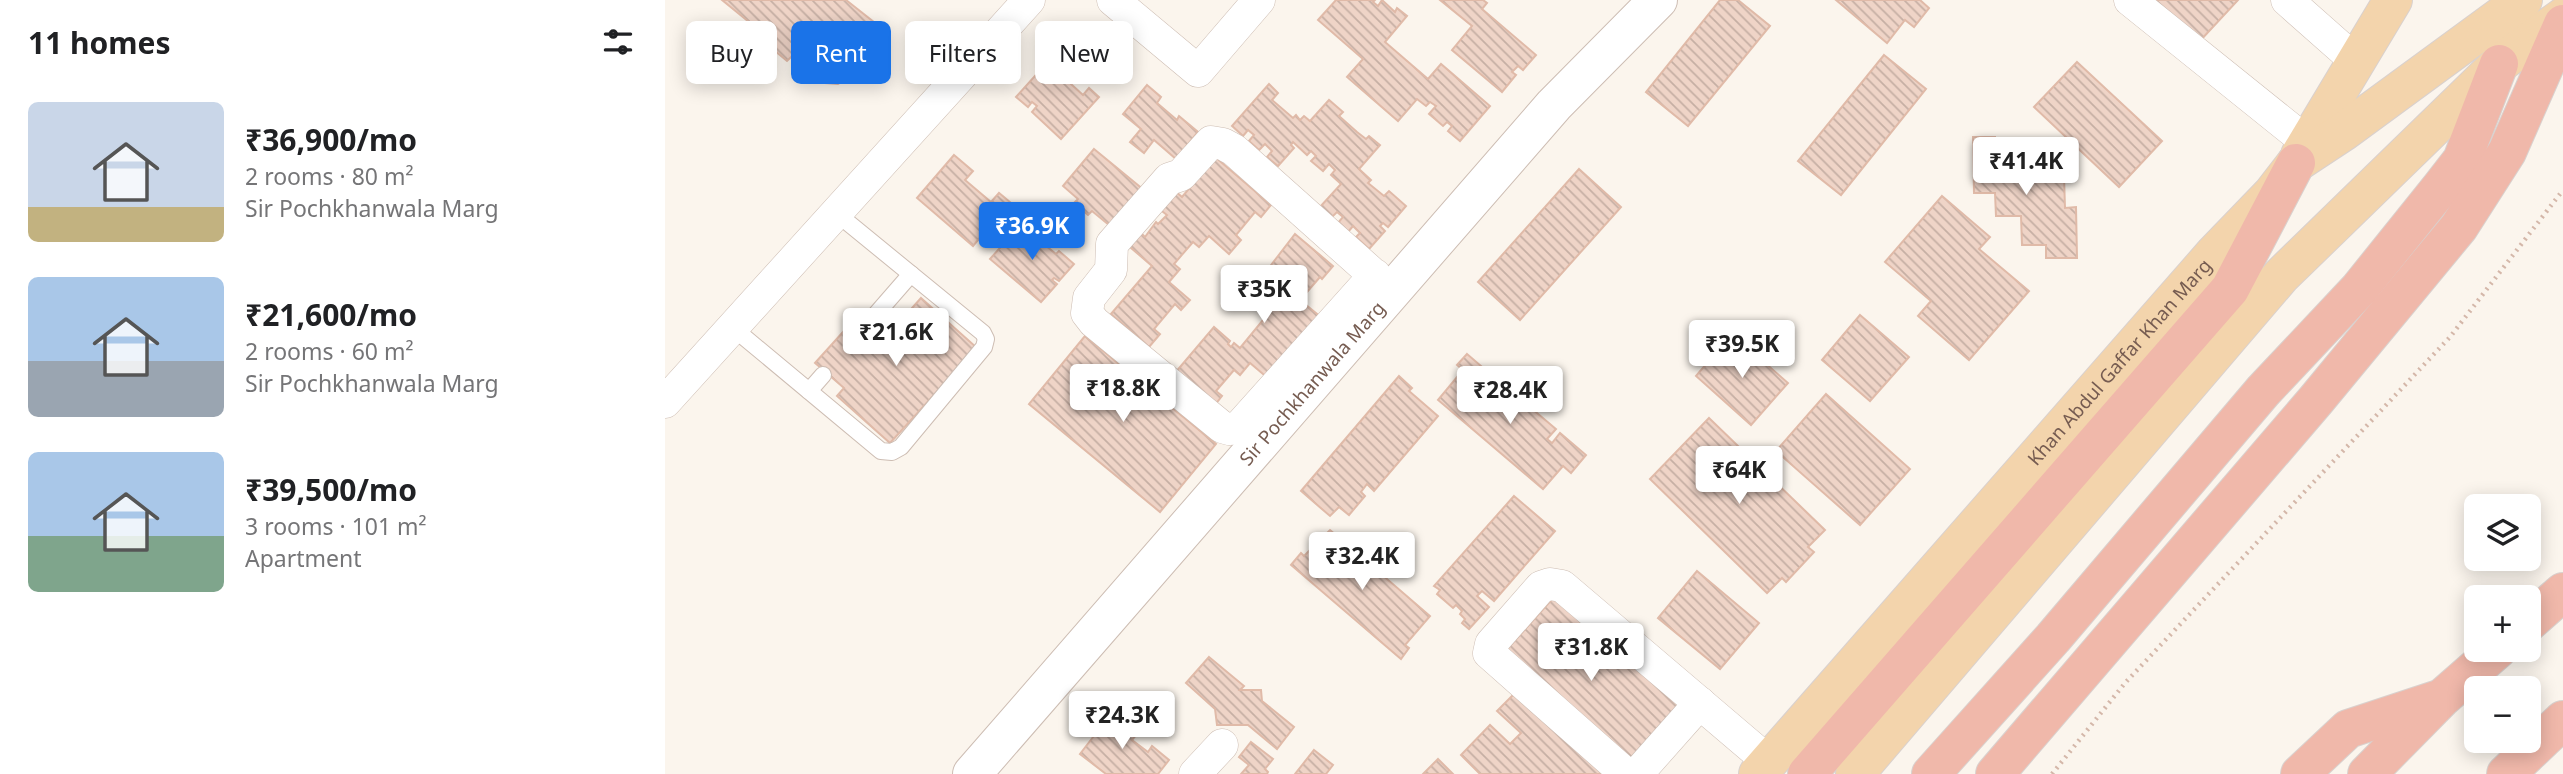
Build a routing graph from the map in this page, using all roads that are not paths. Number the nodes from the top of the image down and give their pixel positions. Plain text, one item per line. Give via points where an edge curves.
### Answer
1 (1029, 0) edge
2 (1113, 0) edge
3 (1259, 0) edge
4 (1658, 0) edge
5 (2130, 0) edge
6 (2287, 0) edge
7 (2393, 0) edge
8 (2558, 0) edge
9 (2563, 8) edge
10 (2535, 14) edge
11 (2356, 61) junction
12 (2499, 64) junction
13 (2302, 153) junction
14 (835, 212) junction
15 (911, 274) junction
16 (1383, 283) junction
17 (732, 327) junction
18 (864, 328) dead end
19 (823, 375) dead end
20 (809, 391) junction
21 (665, 402) edge
22 (2563, 592) edge
23 (2541, 611) edge
24 (2483, 662) edge
25 (2442, 698) junction
26 (1700, 703) junction
27 (2563, 720) edge
28 (1223, 745) dead end
29 (1763, 768) edge
30 (972, 774) edge
31 (1195, 774) edge
32 (1626, 774) edge
33 (1637, 774) edge
34 (1807, 774) edge
35 (1854, 774) edge
36 (1931, 774) edge
37 (1995, 774) edge
38 (2300, 774) edge
39 (2367, 774) edge
40 (2506, 774) edge

1 - 14 street
2 - 3 street via 1198,71
4 - 16 street, Sir Pochkhanwala Marg
5 - 13 street
6 - 11 street
7 - 11 main road
8 - 9 main road
10 - 12 main road
10 - 13 main road, Khan Abdul Gaffar Khan Marg
10 - 37 highway via 2507,152 2459,227
11 - 13 main road
12 - 35 main road via 2281,276
12 - 36 highway via 2462,160 2359,289 2263,391
13 - 29 main road, Khan Abdul Gaffar Khan Marg via 2272,194 2214,254
13 - 34 highway via 2230,289
14 - 15 lane
14 - 17 street
15 - 18 lane
15 - 20 lane via 983,332 986,340 985,347 901,447 881,451
16 - 16 street via 1234,150 1210,142 1181,175 1169,179 1112,243 1111,270 1089,298 1087,313 1229,429 1238,428
16 - 30 street, Sir Pochkhanwala Marg
17 - 20 lane
17 - 21 street
19 - 20 lane
22 - 23 highway
24 - 25 highway
25 - 38 highway via 2348,729
25 - 39 highway
26 - 29 street
26 - 32 street via 1562,586 1550,584 1534,593 1491,644 1489,653
26 - 33 street
27 - 40 highway
28 - 31 street

